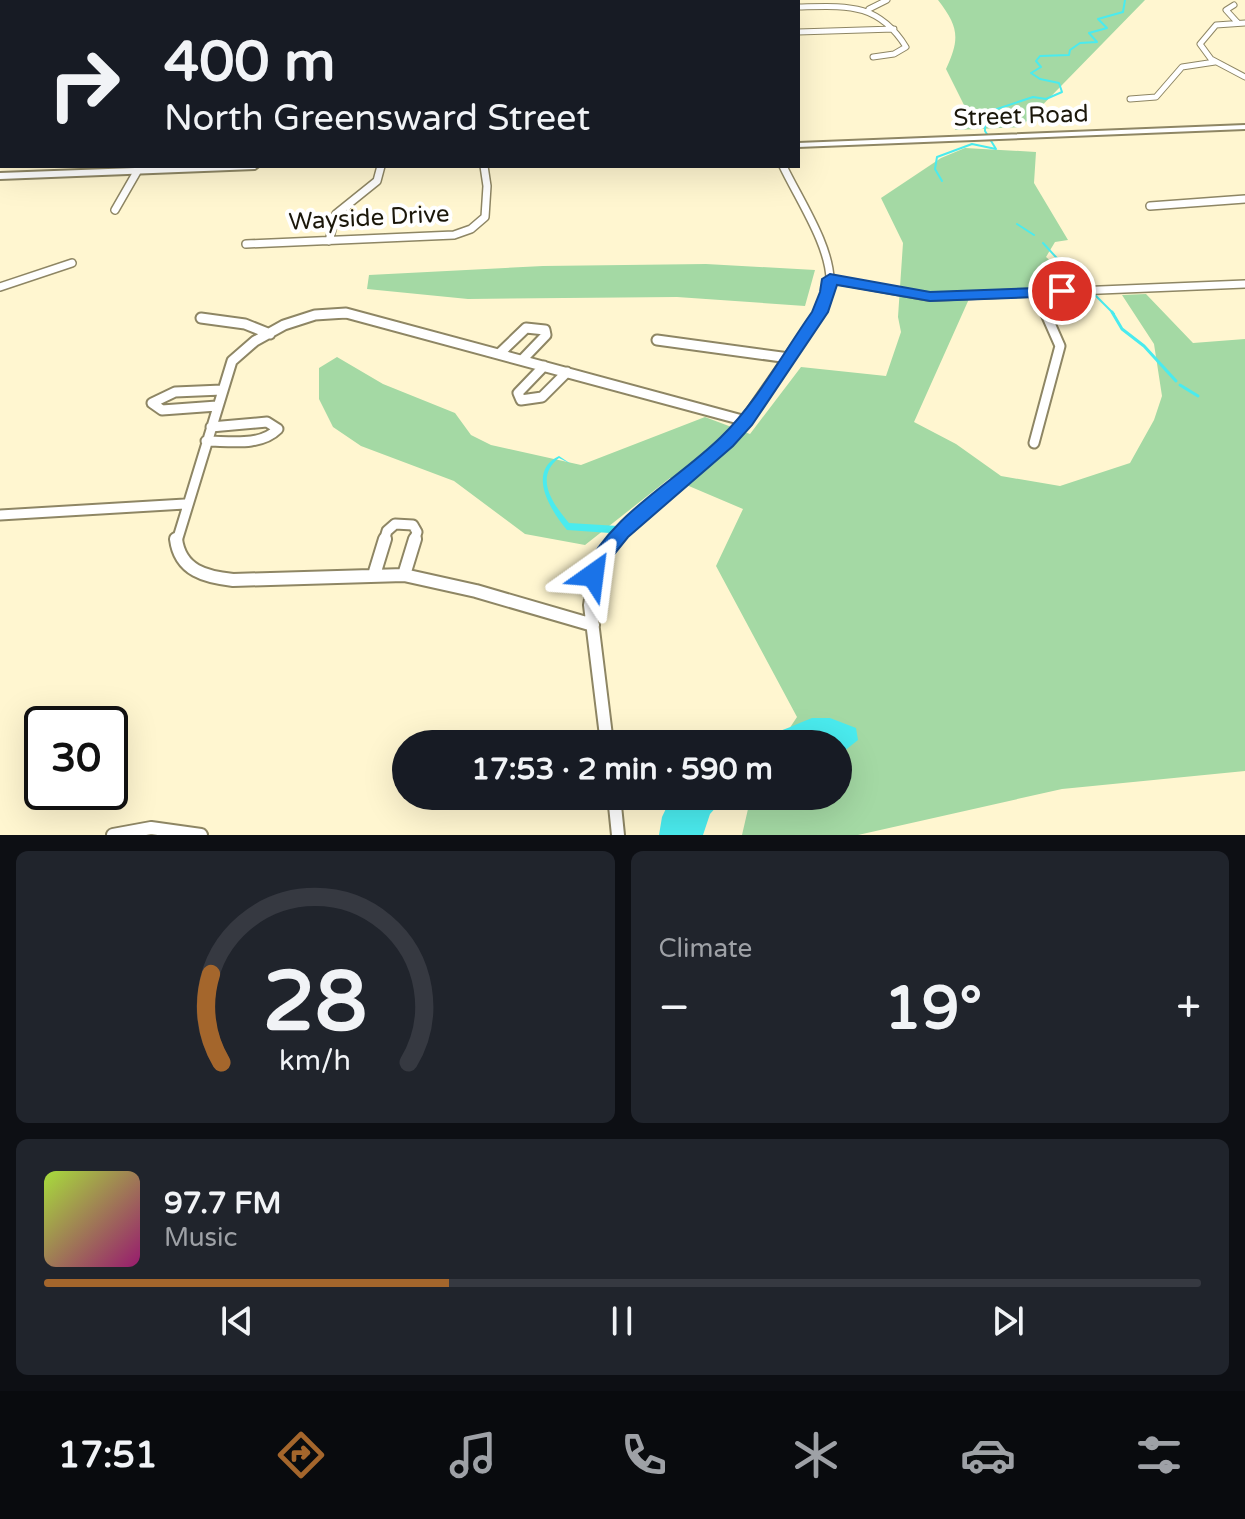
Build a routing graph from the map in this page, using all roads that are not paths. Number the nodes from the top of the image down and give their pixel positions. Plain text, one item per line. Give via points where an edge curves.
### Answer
1 (887, 0) edge
2 (1234, 5) dead end
3 (800, 7) edge
4 (868, 9) junction
5 (1237, 22) junction
6 (1245, 23) edge
7 (894, 29) junction
8 (800, 32) edge
9 (873, 57) dead end
10 (1215, 62) junction
11 (1245, 77) edge
12 (1130, 99) dead end
13 (1245, 127) edge
14 (800, 145) edge
15 (196, 168) edge
16 (380, 168) edge
17 (484, 168) edge
18 (784, 168) edge
19 (37, 170) edge
20 (138, 170) junction
21 (0, 176) edge
22 (1245, 199) edge
23 (1150, 206) dead end
24 (115, 210) dead end
25 (329, 241) junction
26 (246, 244) dead end
27 (72, 263) dead end
28 (830, 279) junction
29 (1245, 284) edge
30 (0, 287) edge
31 (1031, 293) junction
32 (201, 318) dead end
33 (270, 334) junction
34 (657, 340) dead end
35 (499, 354) junction
36 (789, 358) junction
37 (522, 360) junction
38 (544, 366) junction
39 (567, 372) junction
40 (222, 390) junction
41 (217, 406) junction
42 (746, 421) junction
43 (211, 427) junction
44 (206, 441) junction
45 (1034, 443) dead end
46 (185, 504) junction
47 (0, 515) edge
48 (374, 575) junction
49 (404, 575) junction
50 (593, 625) junction
51 (605, 730) edge
52 (615, 810) edge
53 (113, 835) edge
54 (201, 835) edge
55 (618, 835) edge

1 - 4 street
2 - 5 street via 1226,11
3 - 4 street
4 - 7 street
5 - 6 street
5 - 10 street via 1213,26 1203,39 1202,51
7 - 8 street
7 - 9 street via 905,49
10 - 11 street
10 - 12 street via 1182,67 1156,97
13 - 14 main road, Street Road
15 - 20 main road
16 - 25 street via 377,181 336,214
17 - 25 street, Wayside Drive via 487,213 471,229 439,237
18 - 28 street
19 - 20 main road
19 - 21 main road
20 - 24 street
22 - 23 street
25 - 26 street, Wayside Drive
27 - 30 street
28 - 31 street via 920,296
28 - 36 street via 820,312
29 - 31 street
31 - 45 street via 1050,319 1060,346
32 - 33 street via 245,324
33 - 35 street via 303,318 346,313
33 - 40 street via 232,361
34 - 36 street
35 - 37 street
35 - 37 street via 526,328 545,330
36 - 42 street
37 - 38 street
38 - 39 street
38 - 39 street via 518,393 521,400 542,399
39 - 42 street
40 - 41 street
40 - 41 street via 169,393 152,403 162,410
41 - 43 street
42 - 50 street via 633,520 602,555 592,580
43 - 44 street
43 - 44 street via 269,422 278,429 264,439
44 - 46 street
46 - 47 street
46 - 48 street via 176,548 184,564 202,575 233,580
48 - 49 street
48 - 49 street via 387,531 401,523 413,525 417,532
49 - 50 street
50 - 51 street
52 - 55 street
53 - 54 street via 151,828

